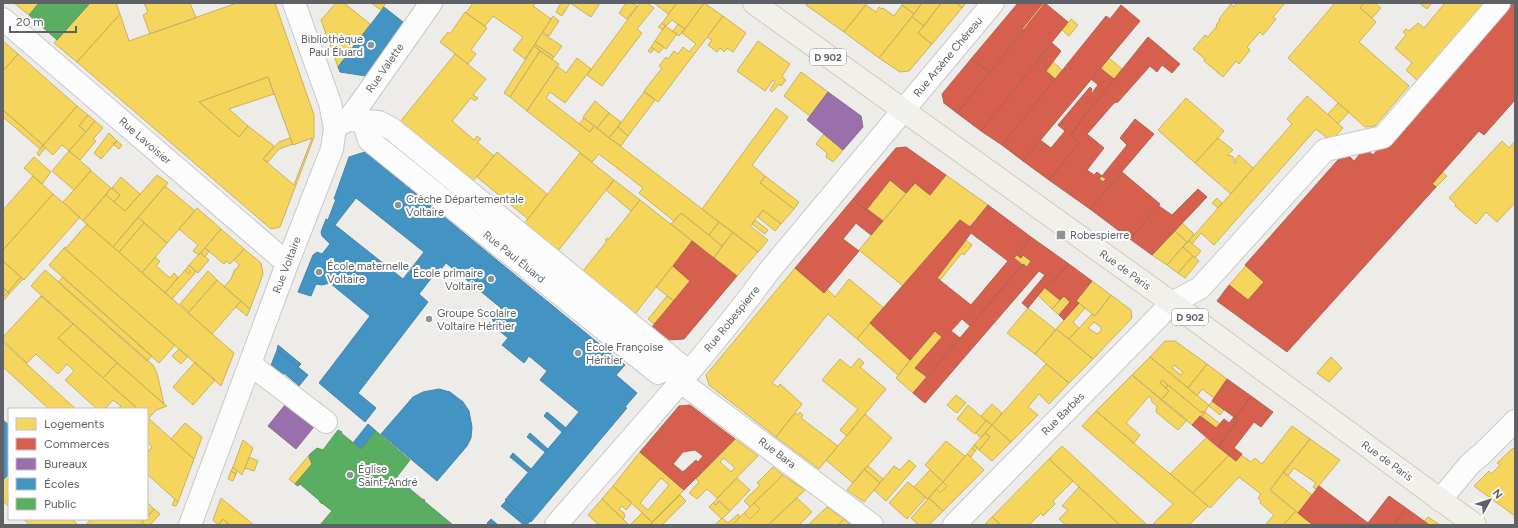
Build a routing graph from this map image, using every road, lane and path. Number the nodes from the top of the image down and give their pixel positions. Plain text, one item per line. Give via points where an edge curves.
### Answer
1 (294, 3) edge
2 (431, 3) edge
3 (754, 3) edge
4 (993, 3) edge
5 (1499, 3) edge
6 (3, 19) edge
7 (904, 111) junction
8 (349, 122) junction
9 (287, 263) junction
10 (1172, 303) junction
11 (250, 364) junction
12 (682, 373) junction
13 (1515, 421) edge
14 (326, 422) dead end
15 (1440, 500) junction
16 (190, 525) edge
17 (556, 525) edge
18 (872, 525) edge
19 (954, 525) edge
20 (1475, 525) edge

1 - 8 street, Rue Voltaire via 330,103
2 - 8 street, Rue Valette
3 - 7 main road, Rue de Paris / D 902
4 - 7 street, Rue Arsène Chéreau
5 - 10 street, Rue Barbès via 1383,137 1325,150 1200,288
6 - 9 street, Rue Lavoisier
7 - 10 main road, Rue de Paris / D 902
7 - 12 street, Rue Robespierre via 769,271 748,300
8 - 9 street, Rue Voltaire via 332,149
8 - 12 street, Rue Paul Éluard via 379,122 392,129
9 - 11 street, Rue Voltaire
10 - 15 main road, Rue de Paris / D 902
10 - 19 street, Rue Barbès
11 - 14 street
11 - 16 street, Rue Voltaire
12 - 17 street, Rue Robespierre
12 - 18 street, Rue Bara
13 - 15 street via 1470,464
15 - 20 main road, Rue de Paris / D 902

